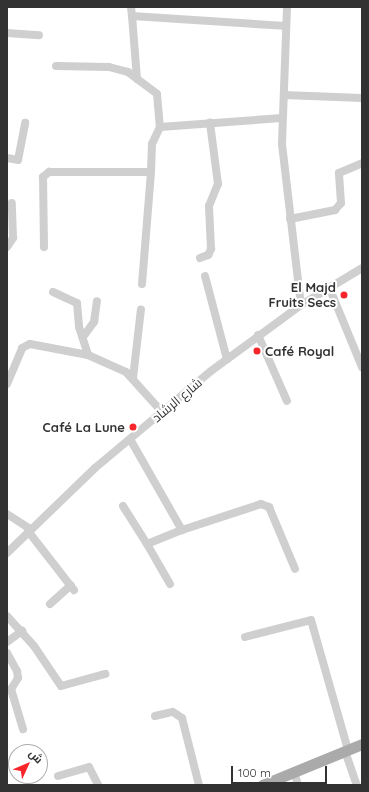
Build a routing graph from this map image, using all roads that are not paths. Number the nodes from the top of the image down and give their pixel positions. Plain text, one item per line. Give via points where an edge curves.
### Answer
1 (131, 7) edge
2 (287, 7) edge
3 (132, 16) junction
4 (285, 26) junction
5 (7, 33) edge
6 (39, 35) dead end
7 (56, 66) dead end
8 (137, 79) junction
9 (284, 95) junction
10 (362, 98) edge
11 (282, 118) junction
12 (25, 123) dead end
13 (210, 123) junction
14 (160, 126) junction
15 (7, 158) edge
16 (362, 163) edge
17 (151, 172) junction
18 (12, 203) dead end
19 (290, 219) junction
20 (7, 247) edge
21 (44, 247) dead end
22 (200, 258) dead end
23 (362, 268) edge
24 (205, 276) dead end
25 (142, 284) dead end
26 (329, 287) junction
27 (53, 292) dead end
28 (97, 301) dead end
29 (301, 305) junction
30 (141, 309) dead end
31 (258, 335) junction
32 (83, 337) junction
33 (88, 355) junction
34 (227, 359) junction
35 (362, 367) edge
36 (133, 378) junction
37 (7, 384) edge
38 (286, 401) dead end
39 (162, 412) junction
40 (130, 439) junction
41 (123, 506) dead end
42 (7, 514) edge
43 (29, 530) junction
44 (182, 530) junction
45 (147, 544) junction
46 (7, 552) edge
47 (295, 569) dead end
48 (170, 584) dead end
49 (50, 604) dead end
50 (7, 616) edge
51 (22, 631) junction
52 (245, 637) dead end
53 (7, 642) edge
54 (7, 653) edge
55 (106, 674) dead end
56 (155, 716) dead end
57 (23, 729) dead end
58 (362, 744) edge
59 (362, 752) edge
60 (347, 753) junction
61 (58, 776) dead end
62 (297, 782) edge
63 (98, 785) edge
64 (199, 785) edge
65 (262, 785) edge
66 (280, 785) edge
67 (357, 785) edge

1 - 3 street
2 - 4 street
3 - 4 street
3 - 8 street
4 - 9 street
5 - 6 street
7 - 8 street via 109,67
8 - 14 street via 157,94
9 - 10 street
9 - 11 street
11 - 13 street
11 - 19 street
12 - 15 street via 18,160
13 - 14 street
13 - 22 street via 218,184 209,206 211,249 208,255
14 - 17 street via 152,144
16 - 19 street via 339,173 341,203 335,210
17 - 21 street via 49,172 43,177
17 - 25 street
18 - 20 street via 13,238
19 - 29 street
23 - 26 street, شارع الرشاد
24 - 34 street
26 - 29 street, شارع الرشاد
26 - 35 street
27 - 32 street via 77,303
28 - 32 street via 94,322
29 - 31 street, شارع الرشاد
30 - 36 street
31 - 34 street, شارع الرشاد
31 - 38 street
32 - 33 street
33 - 36 street via 119,367
33 - 37 street via 30,344 22,348
34 - 39 street, شارع الرشاد
36 - 39 street
39 - 40 street, شارع الرشاد
40 - 43 street, شارع الرشاد
40 - 44 street
41 - 45 street
42 - 43 street
43 - 46 street, شارع الرشاد
43 - 49 street via 73,588
44 - 45 street
44 - 47 street via 261,504 270,507
45 - 48 street
50 - 51 street
51 - 53 street
51 - 55 street via 61,686
52 - 60 street via 311,620
54 - 57 street via 17,671 18,678 11,689
56 - 64 street via 173,712 182,718
58 - 60 main road
59 - 60 main road
60 - 62 main road
60 - 65 main road
60 - 67 street
61 - 63 street via 89,767
62 - 66 main road

